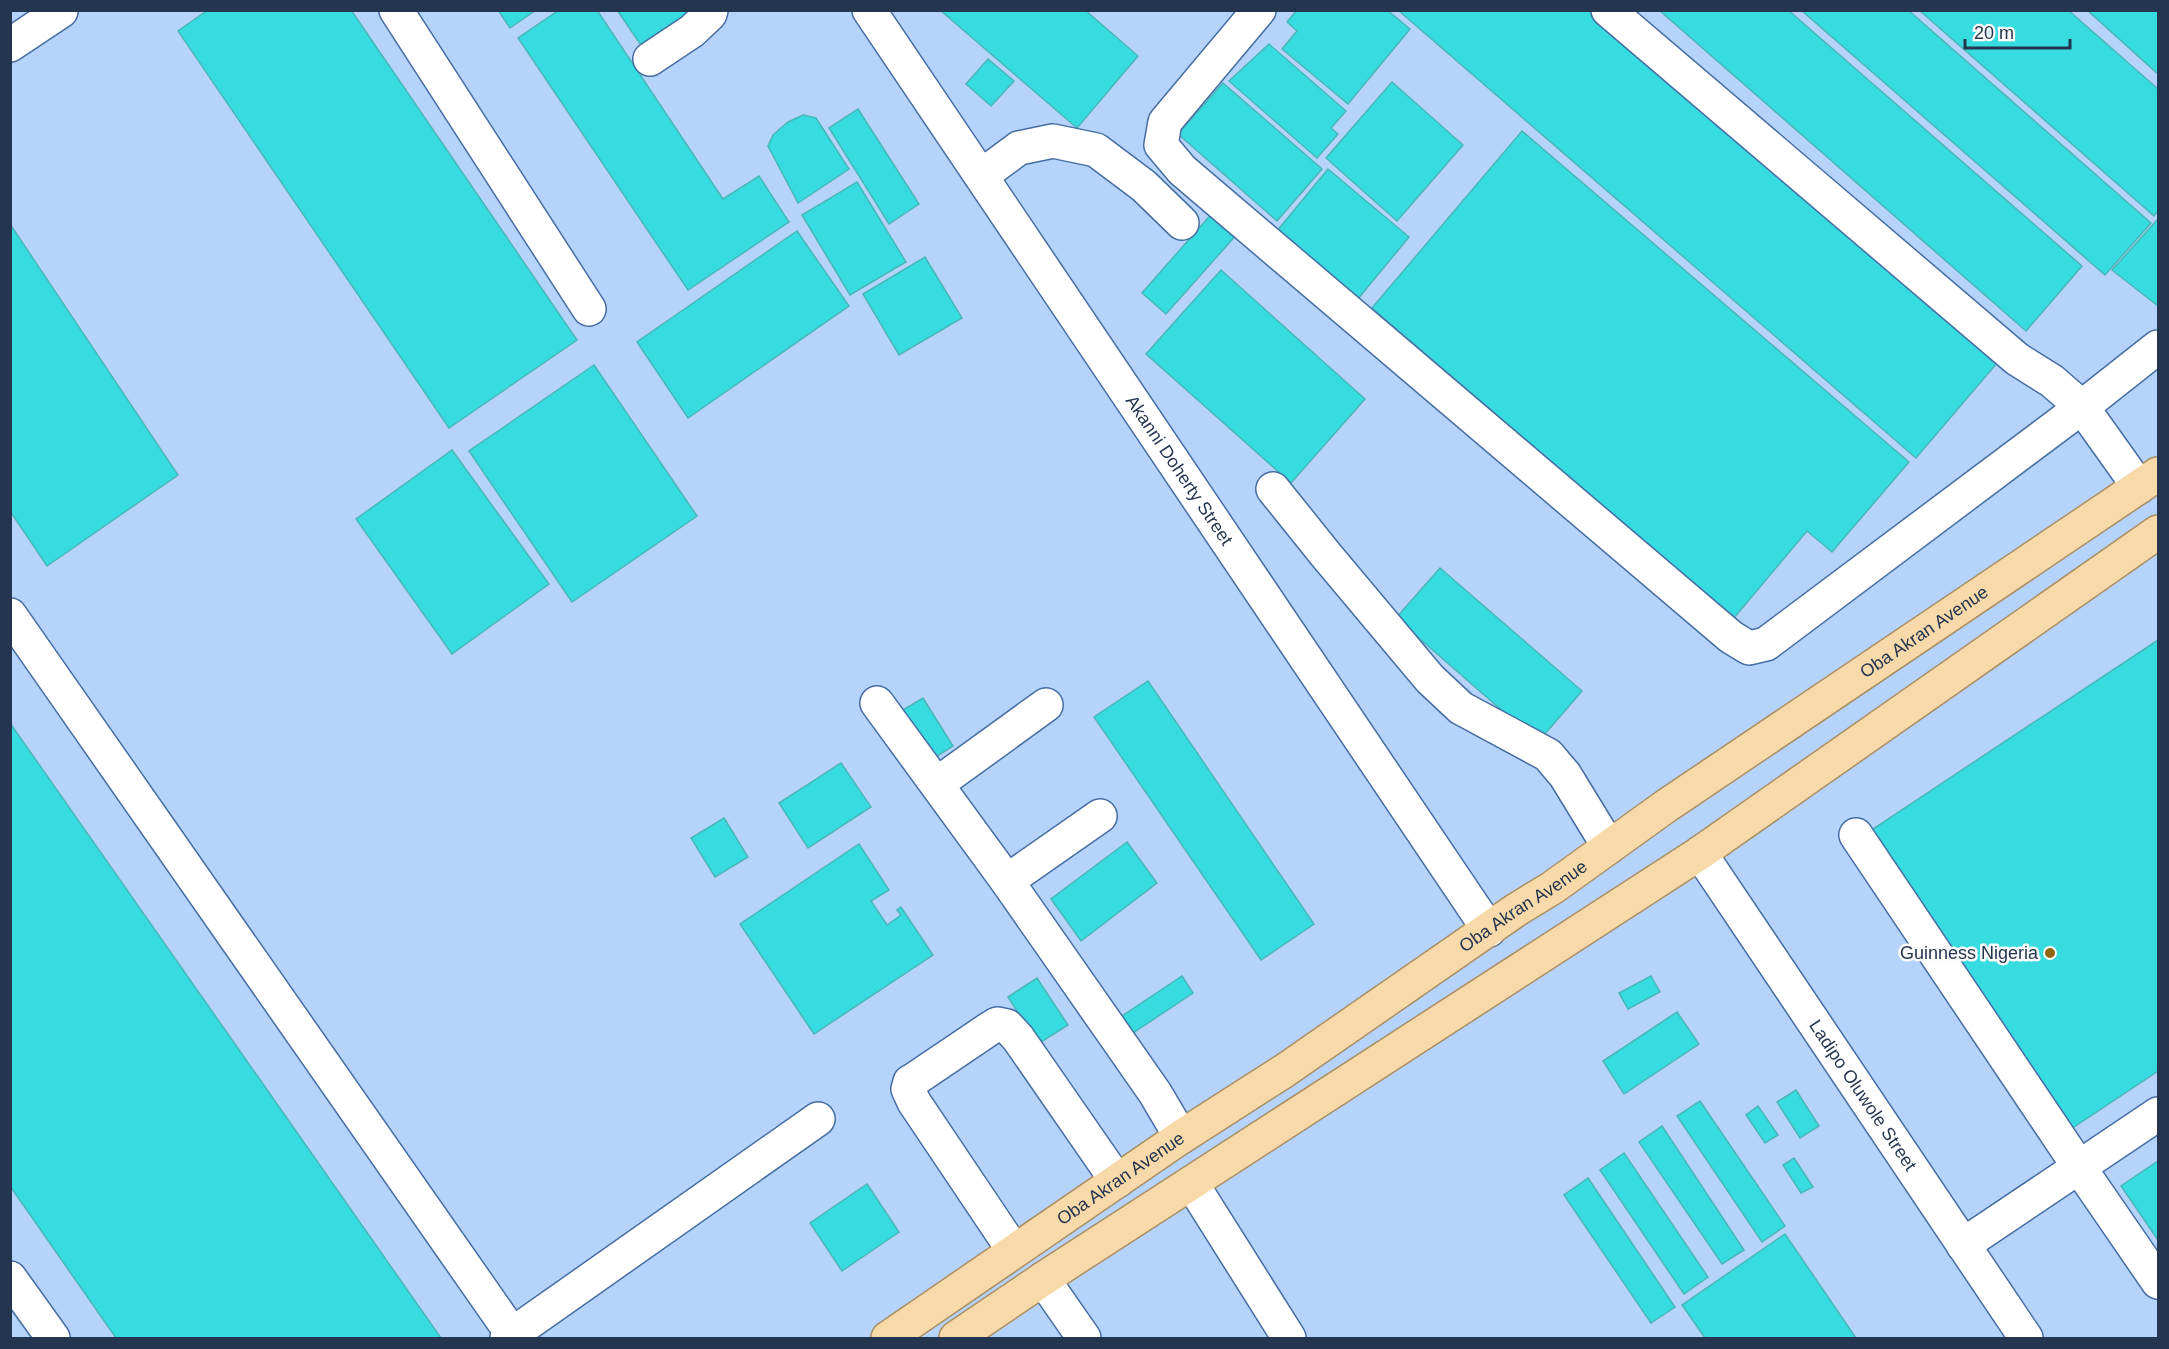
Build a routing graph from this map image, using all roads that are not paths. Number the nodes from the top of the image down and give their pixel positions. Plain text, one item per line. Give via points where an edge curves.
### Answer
1 (711, 10) edge
2 (868, 10) edge
3 (1259, 10) edge
4 (1608, 10) edge
5 (61, 11) edge
6 (398, 11) edge
7 (10, 45) edge
8 (650, 58) dead end
9 (981, 176) junction
10 (1182, 223) dead end
11 (589, 309) dead end
12 (2158, 347) edge
13 (2082, 407) junction
14 (2149, 480) edge
15 (1273, 489) dead end
16 (2158, 532) edge
17 (10, 615) edge
18 (877, 702) dead end
19 (1046, 705) dead end
20 (937, 784) junction
21 (1100, 816) dead end
22 (1856, 835) dead end
23 (1609, 847) junction
24 (1700, 853) junction
25 (1007, 881) junction
26 (1489, 930) junction
27 (2158, 1114) edge
28 (818, 1119) dead end
29 (1181, 1137) junction
30 (2079, 1167) junction
31 (1117, 1181) junction
32 (1192, 1184) junction
33 (1963, 1245) junction
34 (1014, 1251) junction
35 (10, 1278) edge
36 (1043, 1279) junction
37 (2158, 1282) edge
38 (512, 1337) edge
39 (53, 1338) edge
40 (888, 1338) edge
41 (956, 1338) edge
42 (1084, 1338) edge
43 (1289, 1338) edge
44 (2026, 1338) edge

1 - 8 street via 692,31
2 - 9 street, Akanni Doherty Street
3 - 13 street via 1165,122 1161,145 1191,178 1731,637 1749,648 1766,644
4 - 13 street via 2017,358
5 - 7 street
6 - 11 street
9 - 10 street via 1019,148 1053,141 1096,150 1144,186
9 - 26 street, Akanni Doherty Street
12 - 13 street
13 - 14 street
14 - 23 main road, Oba Akran Avenue
15 - 23 street via 1430,679 1461,708 1548,755 1565,775
16 - 24 main road
17 - 38 street
18 - 20 street
19 - 20 street
20 - 25 street
21 - 25 street
22 - 30 street
23 - 26 main road, Oba Akran Avenue
24 - 32 main road
24 - 33 street, Ladipo Oluwole Street
25 - 29 street via 1155,1093
26 - 29 main road, Oba Akran Avenue
27 - 30 street
28 - 38 street
29 - 31 main road, Oba Akran Avenue
30 - 33 street
30 - 37 street
31 - 34 main road, Oba Akran Avenue
31 - 34 street via 1007,1026 997,1024 910,1082 910,1095
32 - 36 main road
32 - 43 street
33 - 44 street, Ladipo Oluwole Street
34 - 40 main road, Oba Akran Avenue
35 - 39 street
36 - 41 main road
36 - 42 street

